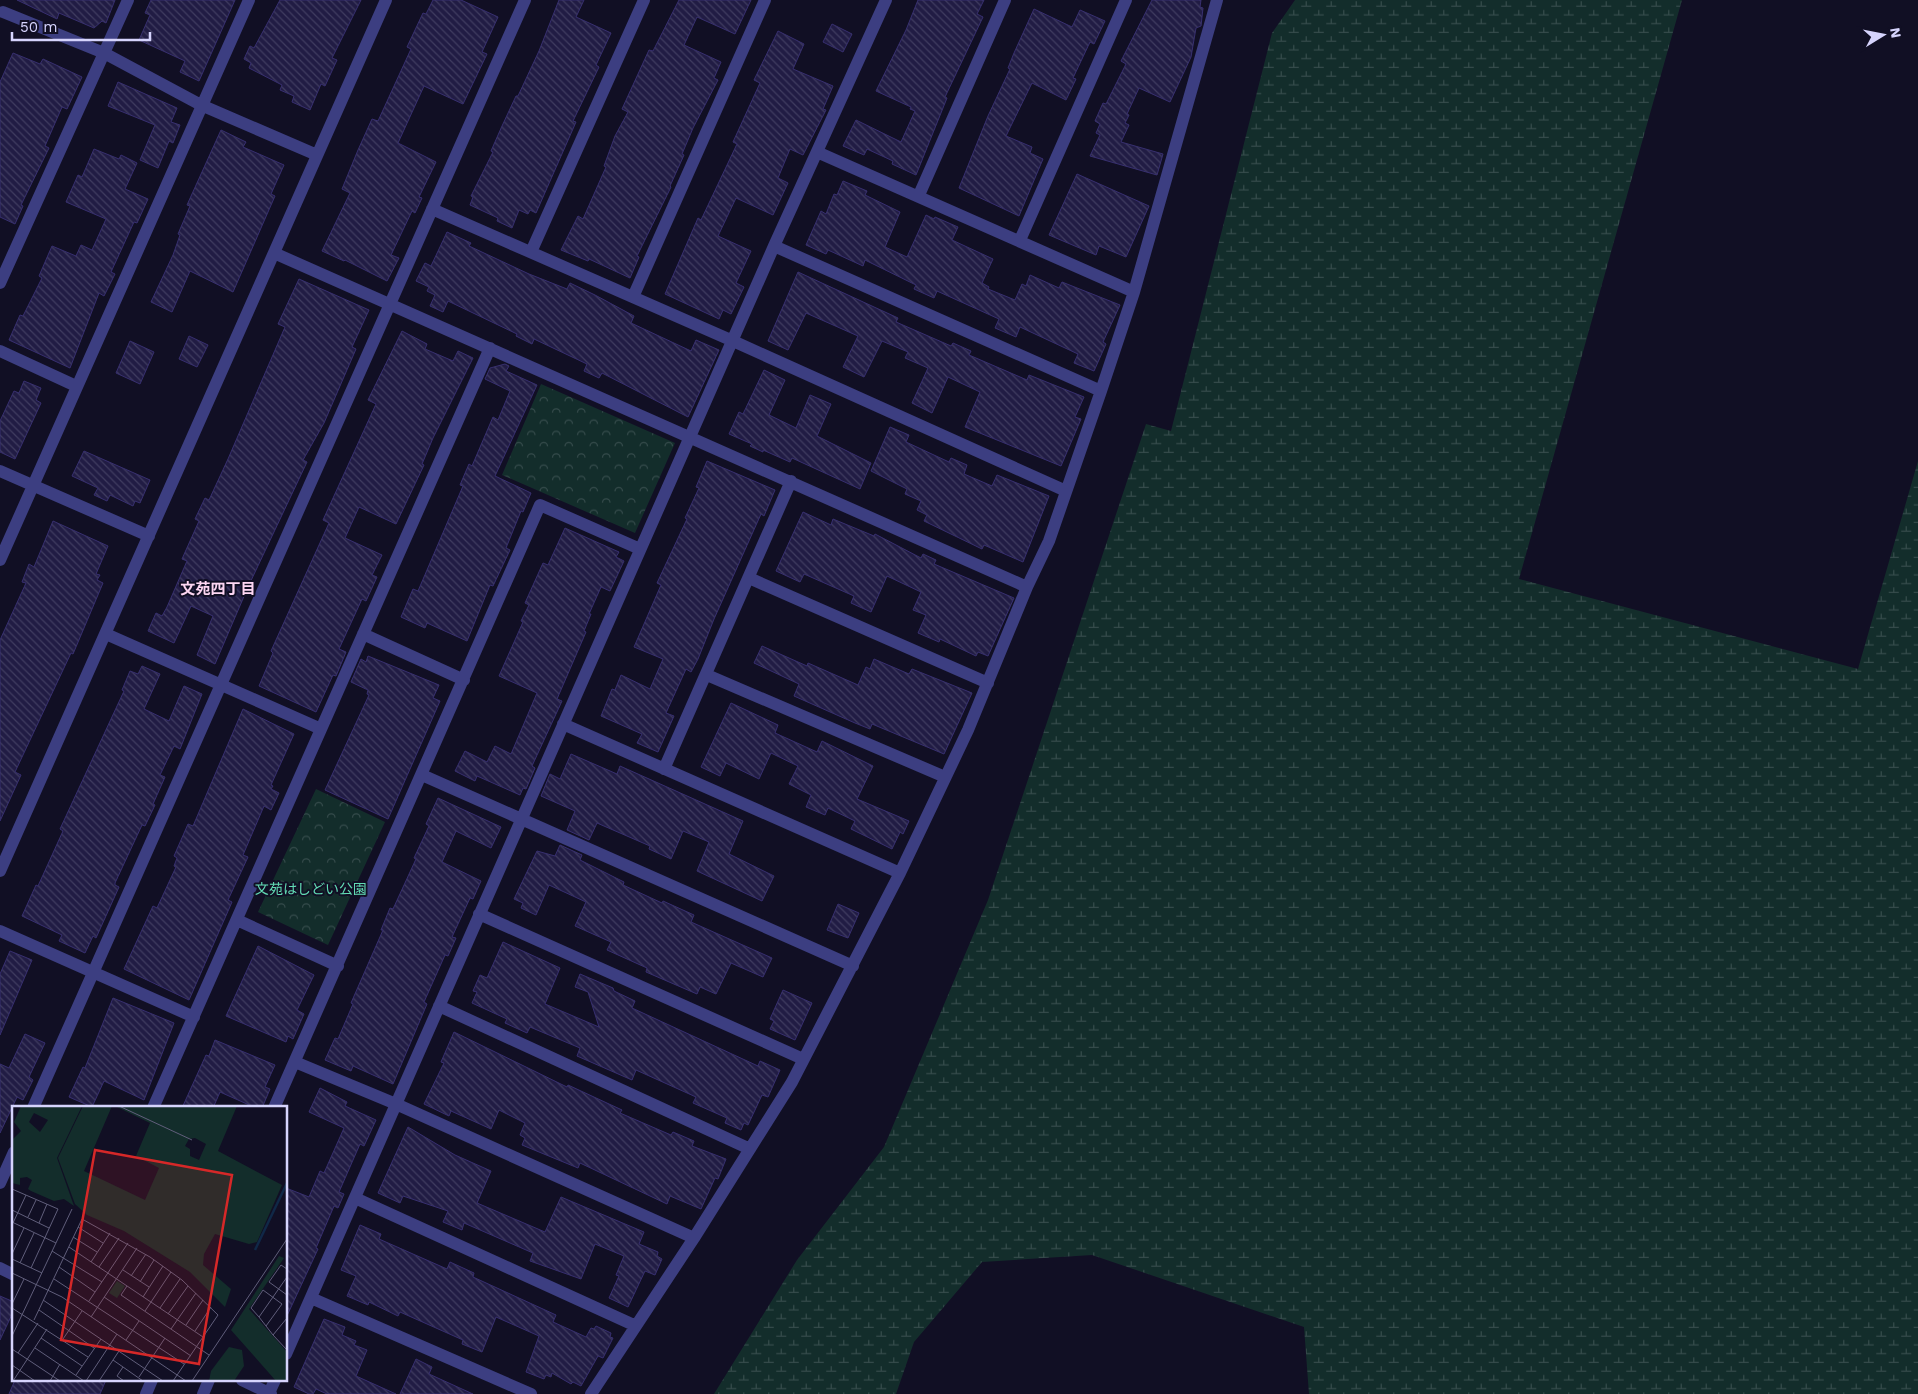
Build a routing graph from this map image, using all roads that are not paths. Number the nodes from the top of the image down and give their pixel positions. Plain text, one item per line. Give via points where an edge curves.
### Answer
1 (128, 0) edge
2 (249, 0) edge
3 (386, 0) edge
4 (525, 0) edge
5 (644, 0) edge
6 (765, 0) edge
7 (886, 0) edge
8 (1005, 0) edge
9 (1126, 0) edge
10 (1217, 0) edge
11 (4, 10) edge
12 (104, 52) junction
13 (201, 105) junction
14 (817, 152) junction
15 (317, 155) junction
16 (919, 195) junction
17 (432, 209) junction
18 (1020, 240) junction
19 (774, 246) junction
20 (274, 252) junction
21 (531, 252) junction
22 (0, 283) edge
23 (1134, 292) junction
24 (633, 297) junction
25 (390, 302) junction
26 (734, 341) junction
27 (490, 348) junction
28 (0, 351) edge
29 (76, 386) junction
30 (1100, 391) junction
31 (691, 437) junction
32 (0, 470) edge
33 (791, 481) junction
34 (33, 485) junction
35 (1066, 491) junction
36 (149, 536) junction
37 (640, 549) junction
38 (0, 560) edge
39 (749, 578) junction
40 (1027, 587) junction
41 (106, 634) junction
42 (363, 634) junction
43 (707, 675) junction
44 (464, 680) junction
45 (988, 683) junction
46 (222, 686) junction
47 (563, 724) junction
48 (321, 728) junction
49 (664, 769) junction
50 (422, 774) junction
51 (945, 777) junction
52 (521, 818) junction
53 (0, 872) edge
54 (900, 873) junction
55 (479, 914) junction
56 (237, 920) junction
57 (0, 931) edge
58 (338, 966) junction
59 (853, 966) junction
60 (94, 972) junction
61 (439, 1006) junction
62 (194, 1017) junction
63 (803, 1059) junction
64 (295, 1062) junction
65 (396, 1104) junction
66 (34, 1106) edge
67 (154, 1106) edge
68 (275, 1106) edge
69 (750, 1149) junction
70 (12, 1156) edge
71 (0, 1183) edge
72 (354, 1198) junction
73 (694, 1238) junction
74 (0, 1268) edge
75 (12, 1274) edge
76 (311, 1298) junction
77 (636, 1326) junction
78 (288, 1350) edge
79 (151, 1382) edge
80 (208, 1382) edge
81 (246, 1382) edge
82 (274, 1382) edge
83 (146, 1394) edge
84 (203, 1394) edge
85 (270, 1394) edge
86 (531, 1394) edge
87 (591, 1394) edge

1 - 12 street
2 - 13 street
3 - 15 street
4 - 17 street
5 - 21 street
6 - 24 street
7 - 14 street
8 - 16 street
9 - 18 street
10 - 23 street
11 - 12 street
12 - 13 street
12 - 22 street
13 - 15 street
13 - 29 street
14 - 16 street
14 - 19 street
15 - 20 street
16 - 18 street
17 - 21 street
17 - 25 street
18 - 23 street
19 - 26 street
19 - 30 street
20 - 25 street
20 - 36 street
21 - 24 street
23 - 30 street
24 - 26 street
25 - 27 street
25 - 46 street
26 - 31 street
26 - 35 street
27 - 31 street
27 - 42 street
28 - 29 street
29 - 34 street
30 - 35 street
31 - 33 street
31 - 37 street
32 - 34 street
33 - 39 street
33 - 40 street
34 - 36 street
34 - 38 street
35 - 40 street via 1049,541
36 - 41 street
37 - 44 street via 540,505
37 - 47 street
39 - 43 street
39 - 45 street
40 - 45 street
41 - 46 street
41 - 53 street
42 - 44 street
42 - 48 street
43 - 49 street
43 - 51 street
44 - 50 street
45 - 51 street
46 - 48 street
46 - 60 street
47 - 49 street
47 - 52 street
48 - 56 street
49 - 54 street
50 - 52 street
50 - 58 street
51 - 54 street
52 - 55 street
52 - 59 street
54 - 59 street
55 - 61 street
55 - 63 street
56 - 58 street
56 - 62 street
57 - 60 street
58 - 64 street
59 - 63 street
60 - 62 street
60 - 66 street
61 - 65 street
61 - 69 street
62 - 67 street
63 - 69 street
64 - 65 street
64 - 68 street
65 - 72 street
65 - 73 street
69 - 73 street
70 - 71 street
72 - 76 street
72 - 77 street
73 - 77 street
74 - 75 street
76 - 78 street
76 - 86 street
77 - 87 street
79 - 83 street
80 - 84 street
81 - 85 street
82 - 85 street

